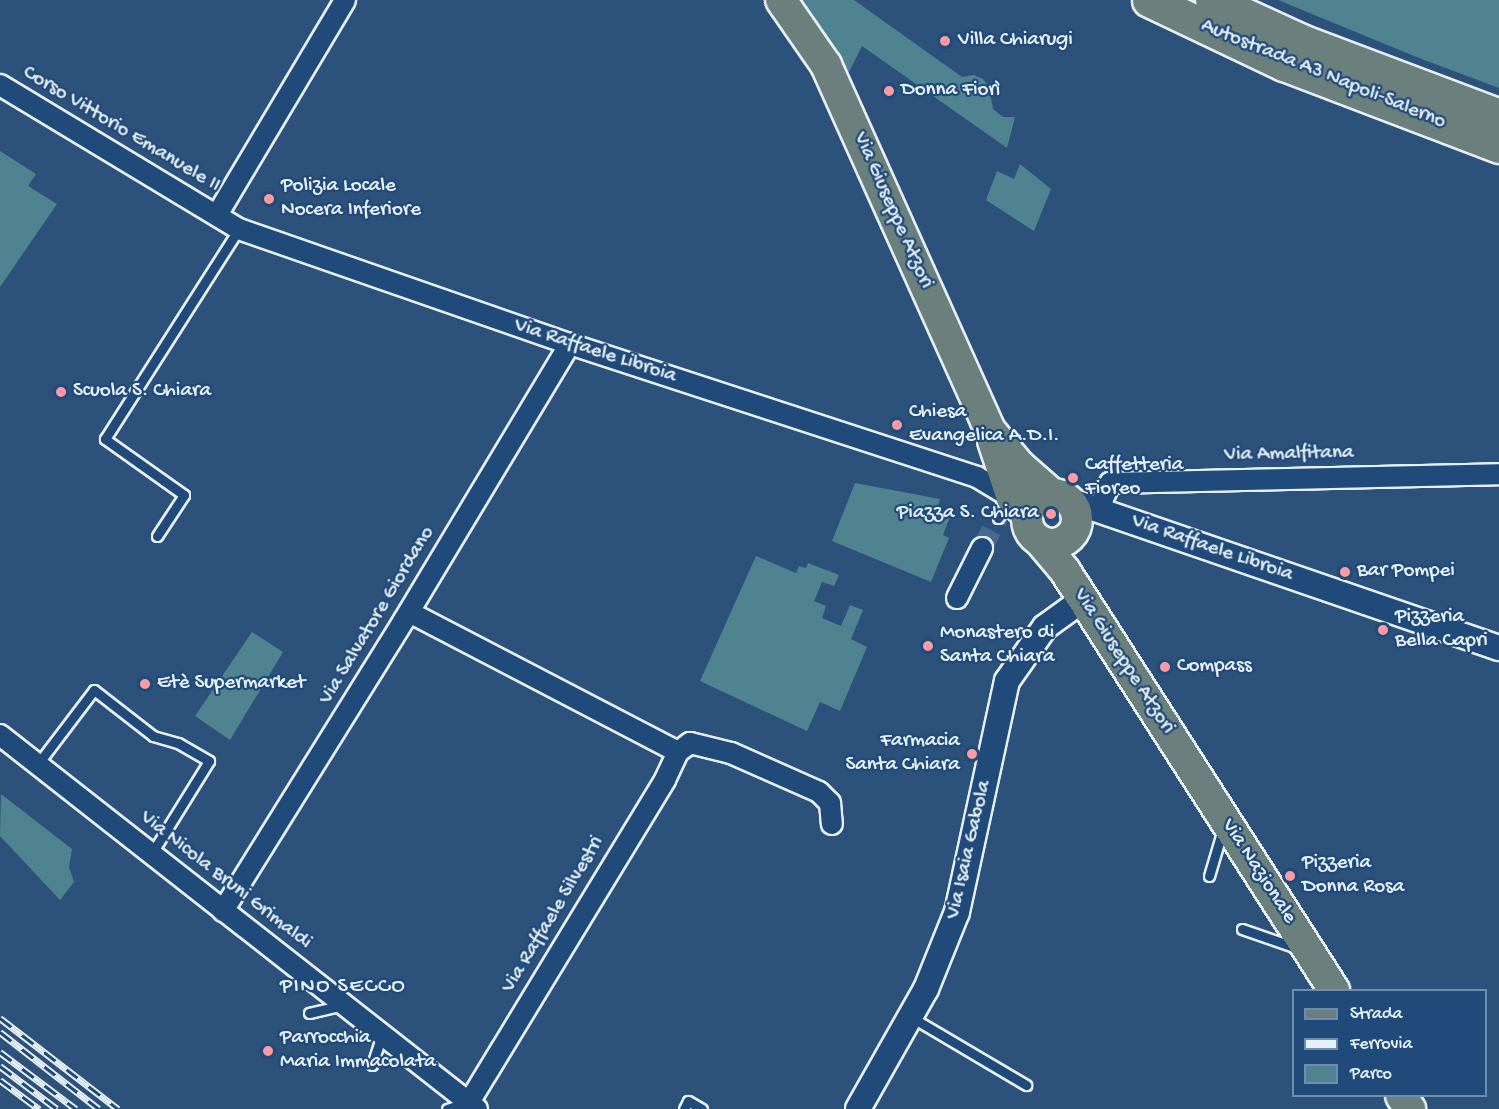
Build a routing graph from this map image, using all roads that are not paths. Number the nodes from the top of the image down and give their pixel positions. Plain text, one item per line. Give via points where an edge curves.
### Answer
1 (345, 0) edge
2 (781, 0) edge
3 (1149, 0) edge
4 (1212, 0) edge
5 (0, 85) edge
6 (1499, 116) edge
7 (1499, 146) edge
8 (217, 215) junction
9 (239, 229) junction
10 (570, 344) junction
11 (998, 470) junction
12 (1499, 474) edge
13 (1012, 510) junction
14 (1074, 511) junction
15 (157, 536) dead end
16 (1040, 541) junction
17 (982, 548) tunnel mouth
18 (1065, 572) junction
19 (957, 598) dead end
20 (1081, 601) junction
21 (409, 612) junction
22 (1499, 648) edge
23 (0, 735) edge
24 (678, 752) junction
25 (1182, 753) joint
26 (37, 765) junction
27 (1225, 821) junction
28 (832, 824) dead end
29 (152, 854) junction
30 (1209, 876) dead end
31 (223, 911) junction
32 (1242, 929) dead end
33 (1310, 953) junction
34 (1333, 989) edge
35 (343, 1005) junction
36 (309, 1013) dead end
37 (911, 1017) junction
38 (382, 1035) junction
39 (372, 1065) dead end
40 (1026, 1085) dead end
41 (473, 1106) edge
42 (447, 1109) edge
43 (684, 1109) edge
44 (702, 1109) edge
45 (858, 1109) edge

1 - 8 street
2 - 11 main road, Via Giuseppe Atzori via 826,65 990,430
3 - 7 highway, Autostrada A3 Napoli-Salerno via 1284,64
4 - 6 highway, Autostrada A3 Napoli-Salerno via 1300,41
5 - 8 street, Corso Vittorio Emanuele II
8 - 9 street, Via Raffaele Libroia
9 - 10 street, Via Raffaele Libroia
9 - 15 lane via 105,439 184,495
10 - 11 street, Via Raffaele Libroia
10 - 21 street, Via Salvatore Giordano
11 - 13 main road, Via Giuseppe Atzori
11 - 14 main road
12 - 14 street, Via Amalfitana via 1110,483
13 - 14 main road via 1039,497
13 - 16 main road, Via Giuseppe Atzori
14 - 16 main road via 1063,542
14 - 18 main road, Via Giuseppe Atzori
14 - 22 street, Via Raffaele Libroia
16 - 18 main road, Via Giuseppe Atzori
17 - 19 street
18 - 20 main road, Via Giuseppe Atzori
20 - 25 main road, Via Giuseppe Atzori
20 - 37 street, Via Isaia Gabola via 1045,627 1007,681 966,885 943,951
21 - 24 street
21 - 31 street, Via Salvatore Giordano
23 - 26 street, Via Nicola Bruni Grimaldi
24 - 28 street via 690,743 731,753 819,792 830,803
24 - 41 street, Via Raffaele Silvestri
25 - 27 main road, Via Nazionale
26 - 29 street, Via Nicola Bruni Grimaldi
26 - 29 lane via 94,690 153,735 178,743 209,761
27 - 30 lane
27 - 33 main road, Via Nazionale
29 - 31 street, Via Nicola Bruni Grimaldi
31 - 35 street, Via Nicola Bruni Grimaldi
32 - 33 lane
33 - 34 main road, Via Nazionale
35 - 36 lane
35 - 38 street, Via Nicola Bruni Grimaldi
37 - 40 lane
37 - 45 street, Via Isaia Gabola
38 - 39 lane
38 - 41 street, Via Nicola Bruni Grimaldi
41 - 42 lane
43 - 44 lane via 688,1101

